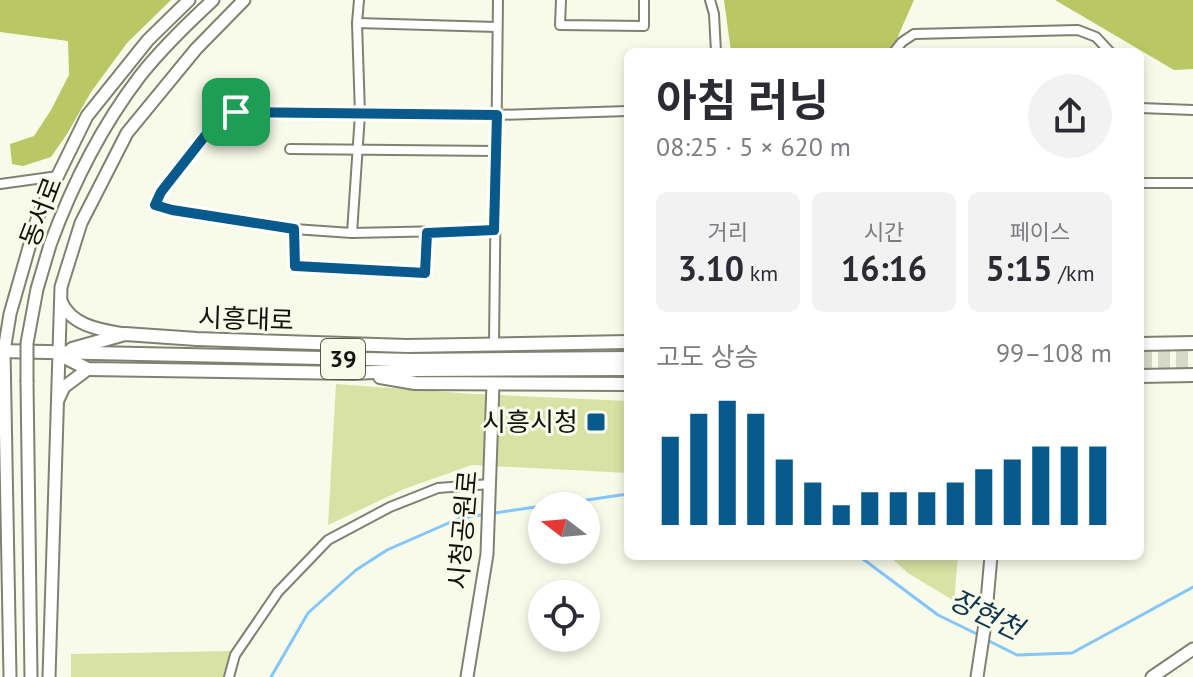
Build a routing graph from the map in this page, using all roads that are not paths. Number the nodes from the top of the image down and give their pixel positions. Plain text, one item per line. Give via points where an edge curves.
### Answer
1 (189, 0) edge
2 (213, 0) edge
3 (244, 0) edge
4 (359, 0) edge
5 (498, 0) edge
6 (561, 0) edge
7 (644, 0) edge
8 (710, 0) edge
9 (357, 23) junction
10 (497, 27) junction
11 (716, 48) edge
12 (897, 48) edge
13 (1106, 48) edge
14 (1144, 108) edge
15 (1193, 110) edge
16 (624, 111) edge
17 (360, 114) junction
18 (497, 115) junction
19 (290, 149) dead end
20 (357, 149) junction
21 (496, 151) junction
22 (58, 176) junction
23 (1144, 183) edge
24 (1193, 183) edge
25 (0, 184) edge
26 (294, 229) junction
27 (494, 230) junction
28 (352, 233) junction
29 (427, 233) junction
30 (17, 288) junction
31 (60, 299) junction
32 (0, 314) edge
33 (125, 334) junction
34 (624, 342) edge
35 (1193, 343) edge
36 (494, 344) junction
37 (1144, 344) edge
38 (2, 351) edge
39 (58, 353) junction
40 (624, 358) edge
41 (88, 369) junction
42 (624, 369) edge
43 (353, 373) junction
44 (1193, 375) edge
45 (1144, 376) edge
46 (493, 384) junction
47 (624, 384) edge
48 (2, 393) edge
49 (56, 404) junction
50 (490, 490) junction
51 (991, 560) edge
52 (1193, 649) edge
53 (10, 677) edge
54 (31, 677) edge
55 (49, 677) edge
56 (229, 677) edge
57 (467, 677) edge
58 (977, 677) edge
59 (1152, 677) edge

1 - 22 main road via 148,40 87,116
2 - 54 main road, 동서로, bridge via 171,40 112,117 81,169 37,289 27,343
3 - 31 main road via 127,133 81,223
4 - 9 street
5 - 10 street
6 - 7 street via 560,25 644,26
8 - 11 street
9 - 10 street
9 - 17 street
10 - 18 street
12 - 13 street via 914,34 1078,30
14 - 15 street
16 - 18 street
17 - 18 street
17 - 20 street
17 - 26 street via 236,112 219,118 155,205
18 - 21 street
19 - 20 street
20 - 21 street
20 - 28 street
21 - 27 street
22 - 25 street
22 - 30 main road via 38,216
23 - 24 street
26 - 28 street
26 - 29 street via 295,266 425,273
27 - 29 street
27 - 36 street
28 - 29 street
30 - 32 main road
30 - 38 main road
31 - 33 main road via 73,318 98,330
31 - 39 main road
33 - 36 main road, 시흥대로 via 377,345
33 - 39 main road, 시흥대로
34 - 36 main road, 시흥대로
35 - 37 main road
38 - 39 main road, 시흥대로 / 39
38 - 48 main road
39 - 40 main road, 시흥대로 / 39
39 - 41 main road, 시흥대로 / 39
39 - 49 main road
41 - 43 main road, 시흥대로 / 39
41 - 49 main road via 64,387
42 - 43 main road, 시흥대로 / 39
43 - 46 main road, 시흥대로 via 415,383
44 - 45 main road
46 - 47 main road, 시흥대로
46 - 50 main road, 시청공원로
48 - 53 main road
49 - 55 main road
50 - 56 street via 438,488 328,540 278,592 235,655
50 - 57 main road, 시청공원로 via 487,554
51 - 58 main road
52 - 59 main road

